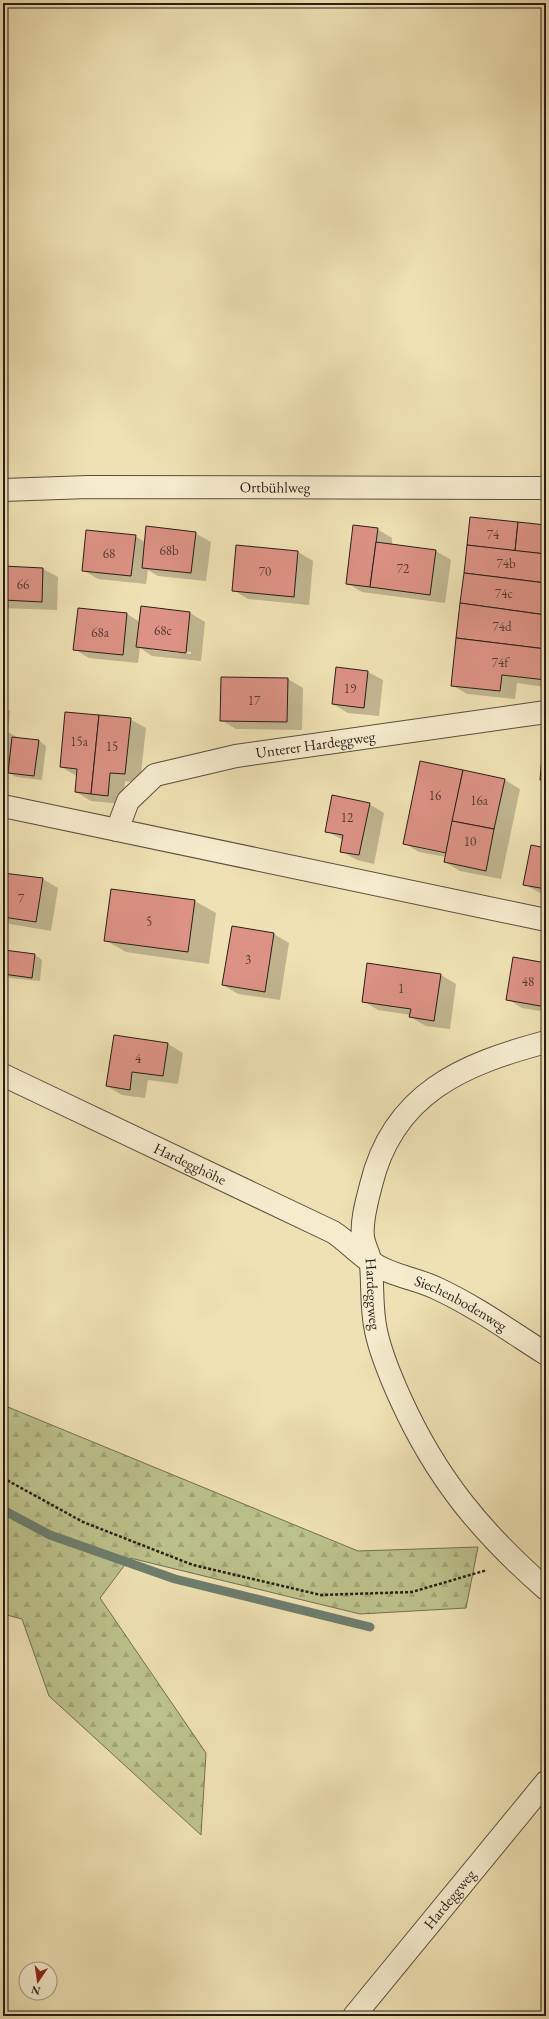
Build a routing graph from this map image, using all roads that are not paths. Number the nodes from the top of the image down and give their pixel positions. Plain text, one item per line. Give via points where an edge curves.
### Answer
1 (546, 488) edge
2 (3, 490) edge
3 (546, 712) edge
4 (3, 806) edge
5 (117, 830) junction
6 (546, 920) edge
7 (546, 1042) edge
8 (3, 1075) edge
9 (371, 1262) junction
10 (546, 1354) edge
11 (546, 1589) edge
12 (546, 1782) edge
13 (354, 2016) edge

1 - 2 street, Ortbühlweg via 104,486
3 - 5 street, Unterer Hardeggweg via 236,756 154,775 128,801
4 - 5 street
5 - 6 street
7 - 9 street, Hardeggweg via 485,1060 455,1075 425,1095 402,1118 382,1152 367,1199 363,1237
8 - 9 street, Hardegghöhe via 332,1232
9 - 10 street, Siechenbodenweg via 395,1275 415,1279 436,1288 470,1306
9 - 11 street, Hardeggweg via 371,1295 376,1331 389,1374 408,1416 464,1506 515,1562
12 - 13 street, Hardeggweg

